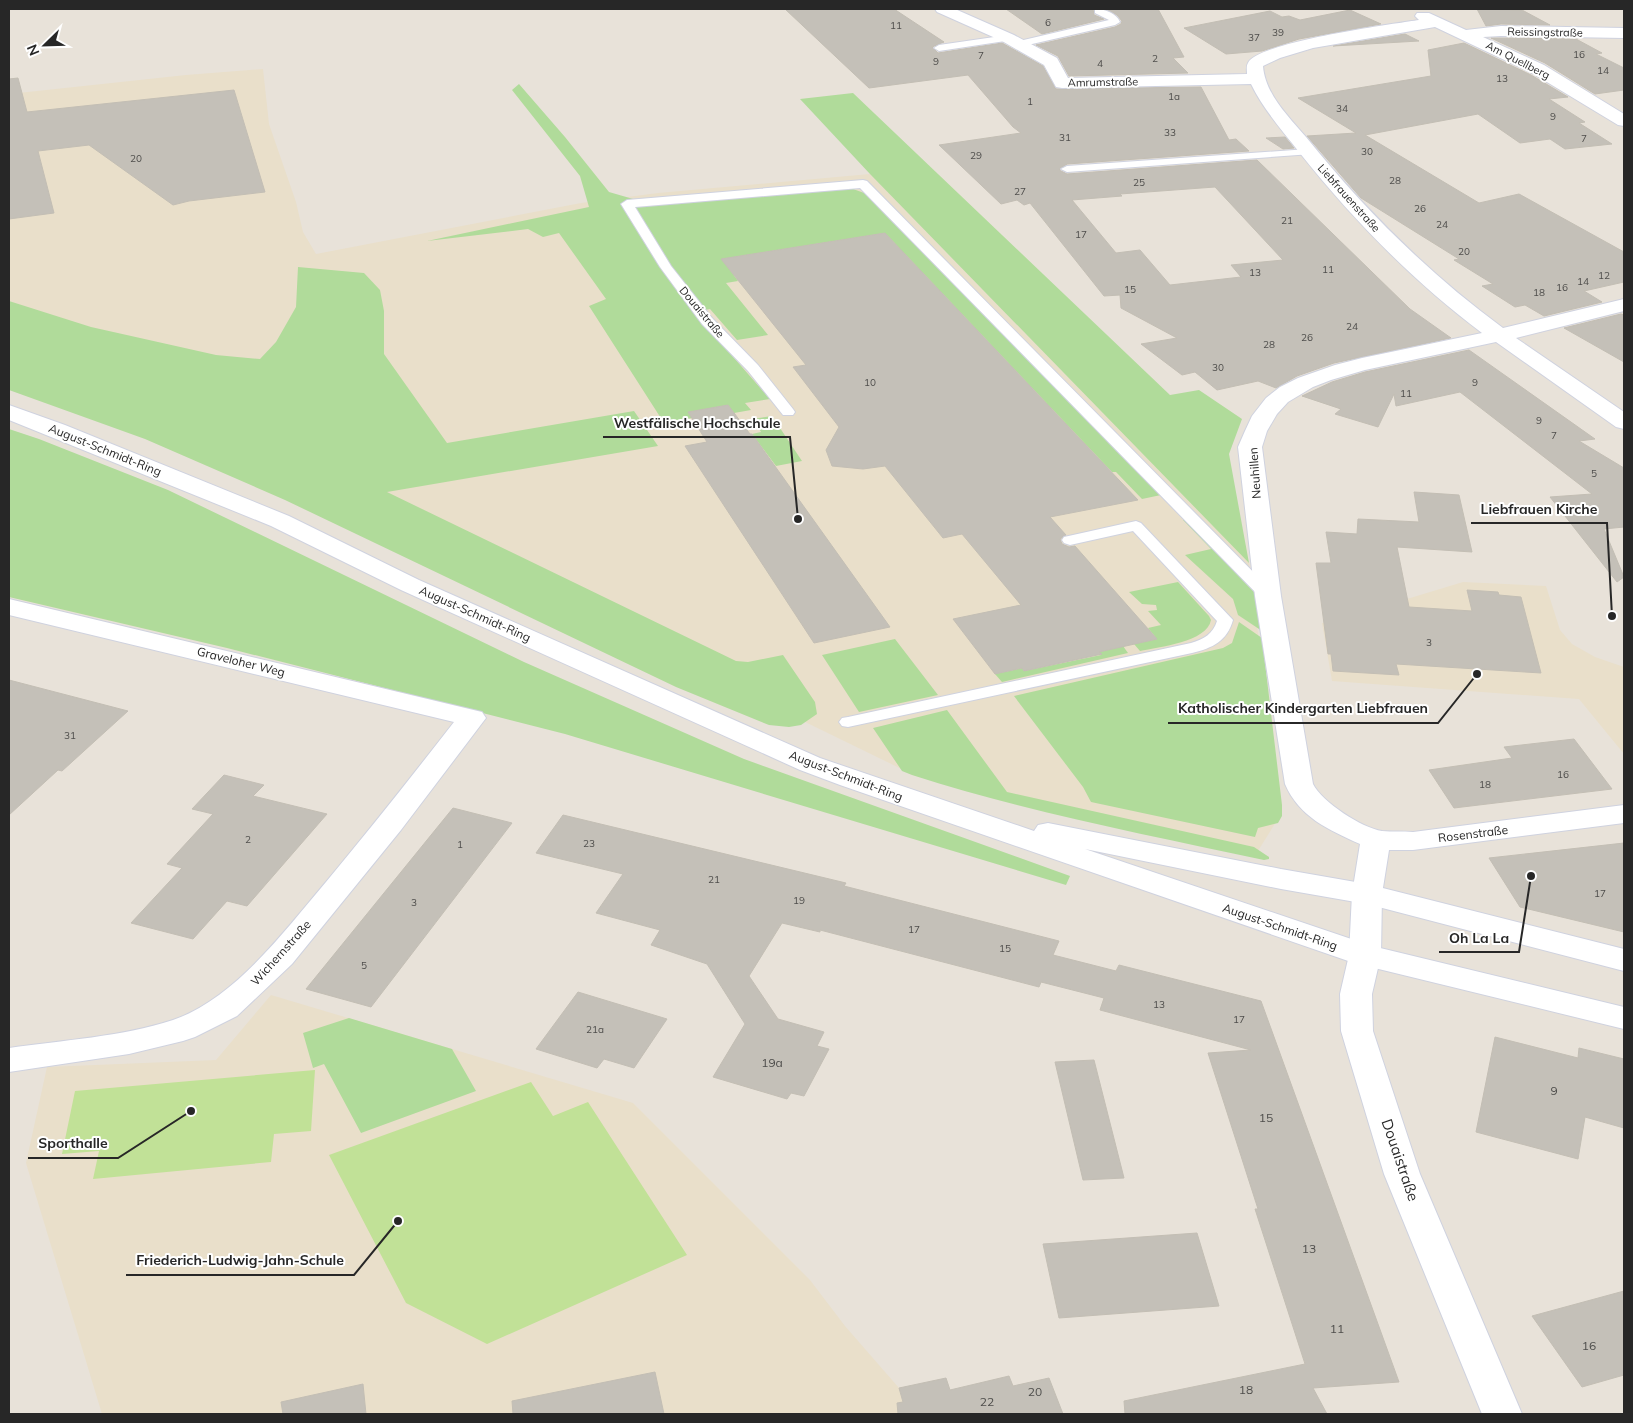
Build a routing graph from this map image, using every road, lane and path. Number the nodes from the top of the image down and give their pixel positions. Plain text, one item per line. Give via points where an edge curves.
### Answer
1 (943, 9) edge
2 (1406, 9) edge
3 (1099, 10) dead end
4 (1439, 22) junction
5 (1624, 33) edge
6 (1466, 34) junction
7 (1013, 41) junction
8 (939, 48) dead end
9 (1257, 79) junction
10 (1624, 121) edge
11 (1308, 152) junction
12 (1067, 169) dead end
13 (1624, 305) edge
14 (1499, 336) junction
15 (9, 412) edge
16 (788, 412) dead end
17 (1624, 422) edge
18 (1070, 540) dead end
19 (1268, 596) junction
20 (9, 607) edge
21 (472, 718) joint
22 (848, 722) dead end
23 (944, 811) junction
24 (1624, 814) edge
25 (1376, 840) junction
26 (1367, 894) junction
27 (1365, 956) junction
28 (1624, 960) edge
29 (1624, 1018) edge
30 (9, 1060) edge
31 (1502, 1414) edge

1 - 7 street, Amrumstraße
2 - 4 street, Am Quellberg
3 - 7 lane via 1115,22
4 - 6 street, Am Quellberg
4 - 9 street via 1344,36 1297,48 1262,59 1256,64
5 - 6 street, Reissingstraße via 1501,31
6 - 10 street, Am Quellberg via 1538,69
7 - 8 lane
7 - 9 street, Amrumstraße via 1051,62 1062,83
9 - 11 street, Liebfrauenstraße via 1276,112
11 - 12 lane
11 - 14 street, Liebfrauenstraße via 1348,200 1409,262
13 - 14 street, Neuhillen
14 - 17 street, Liebfrauenstraße
14 - 19 street, Neuhillen via 1340,369 1286,393 1267,410 1250,447
15 - 23 street, August-Schmidt-Ring via 280,520 410,585 810,764
16 - 19 lane, Douaistraße via 753,368 707,322 666,267 627,204 863,184
18 - 22 lane via 1136,526 1225,620 1223,631 1214,641 1177,651
19 - 25 street, Neuhillen via 1299,784 1316,808 1342,825
20 - 21 street, Graveloher Weg
21 - 30 street, Wichernstraße via 391,823 281,956 226,1008 184,1029 129,1042
23 - 26 street, August-Schmidt-Ring
23 - 27 street, August-Schmidt-Ring
24 - 25 street, Rosenstraße via 1412,841
25 - 26 street
26 - 27 street, Douaistraße
26 - 28 street, August-Schmidt-Ring
27 - 29 street, August-Schmidt-Ring
27 - 31 street, Douaistraße via 1356,994 1357,1030 1402,1174

